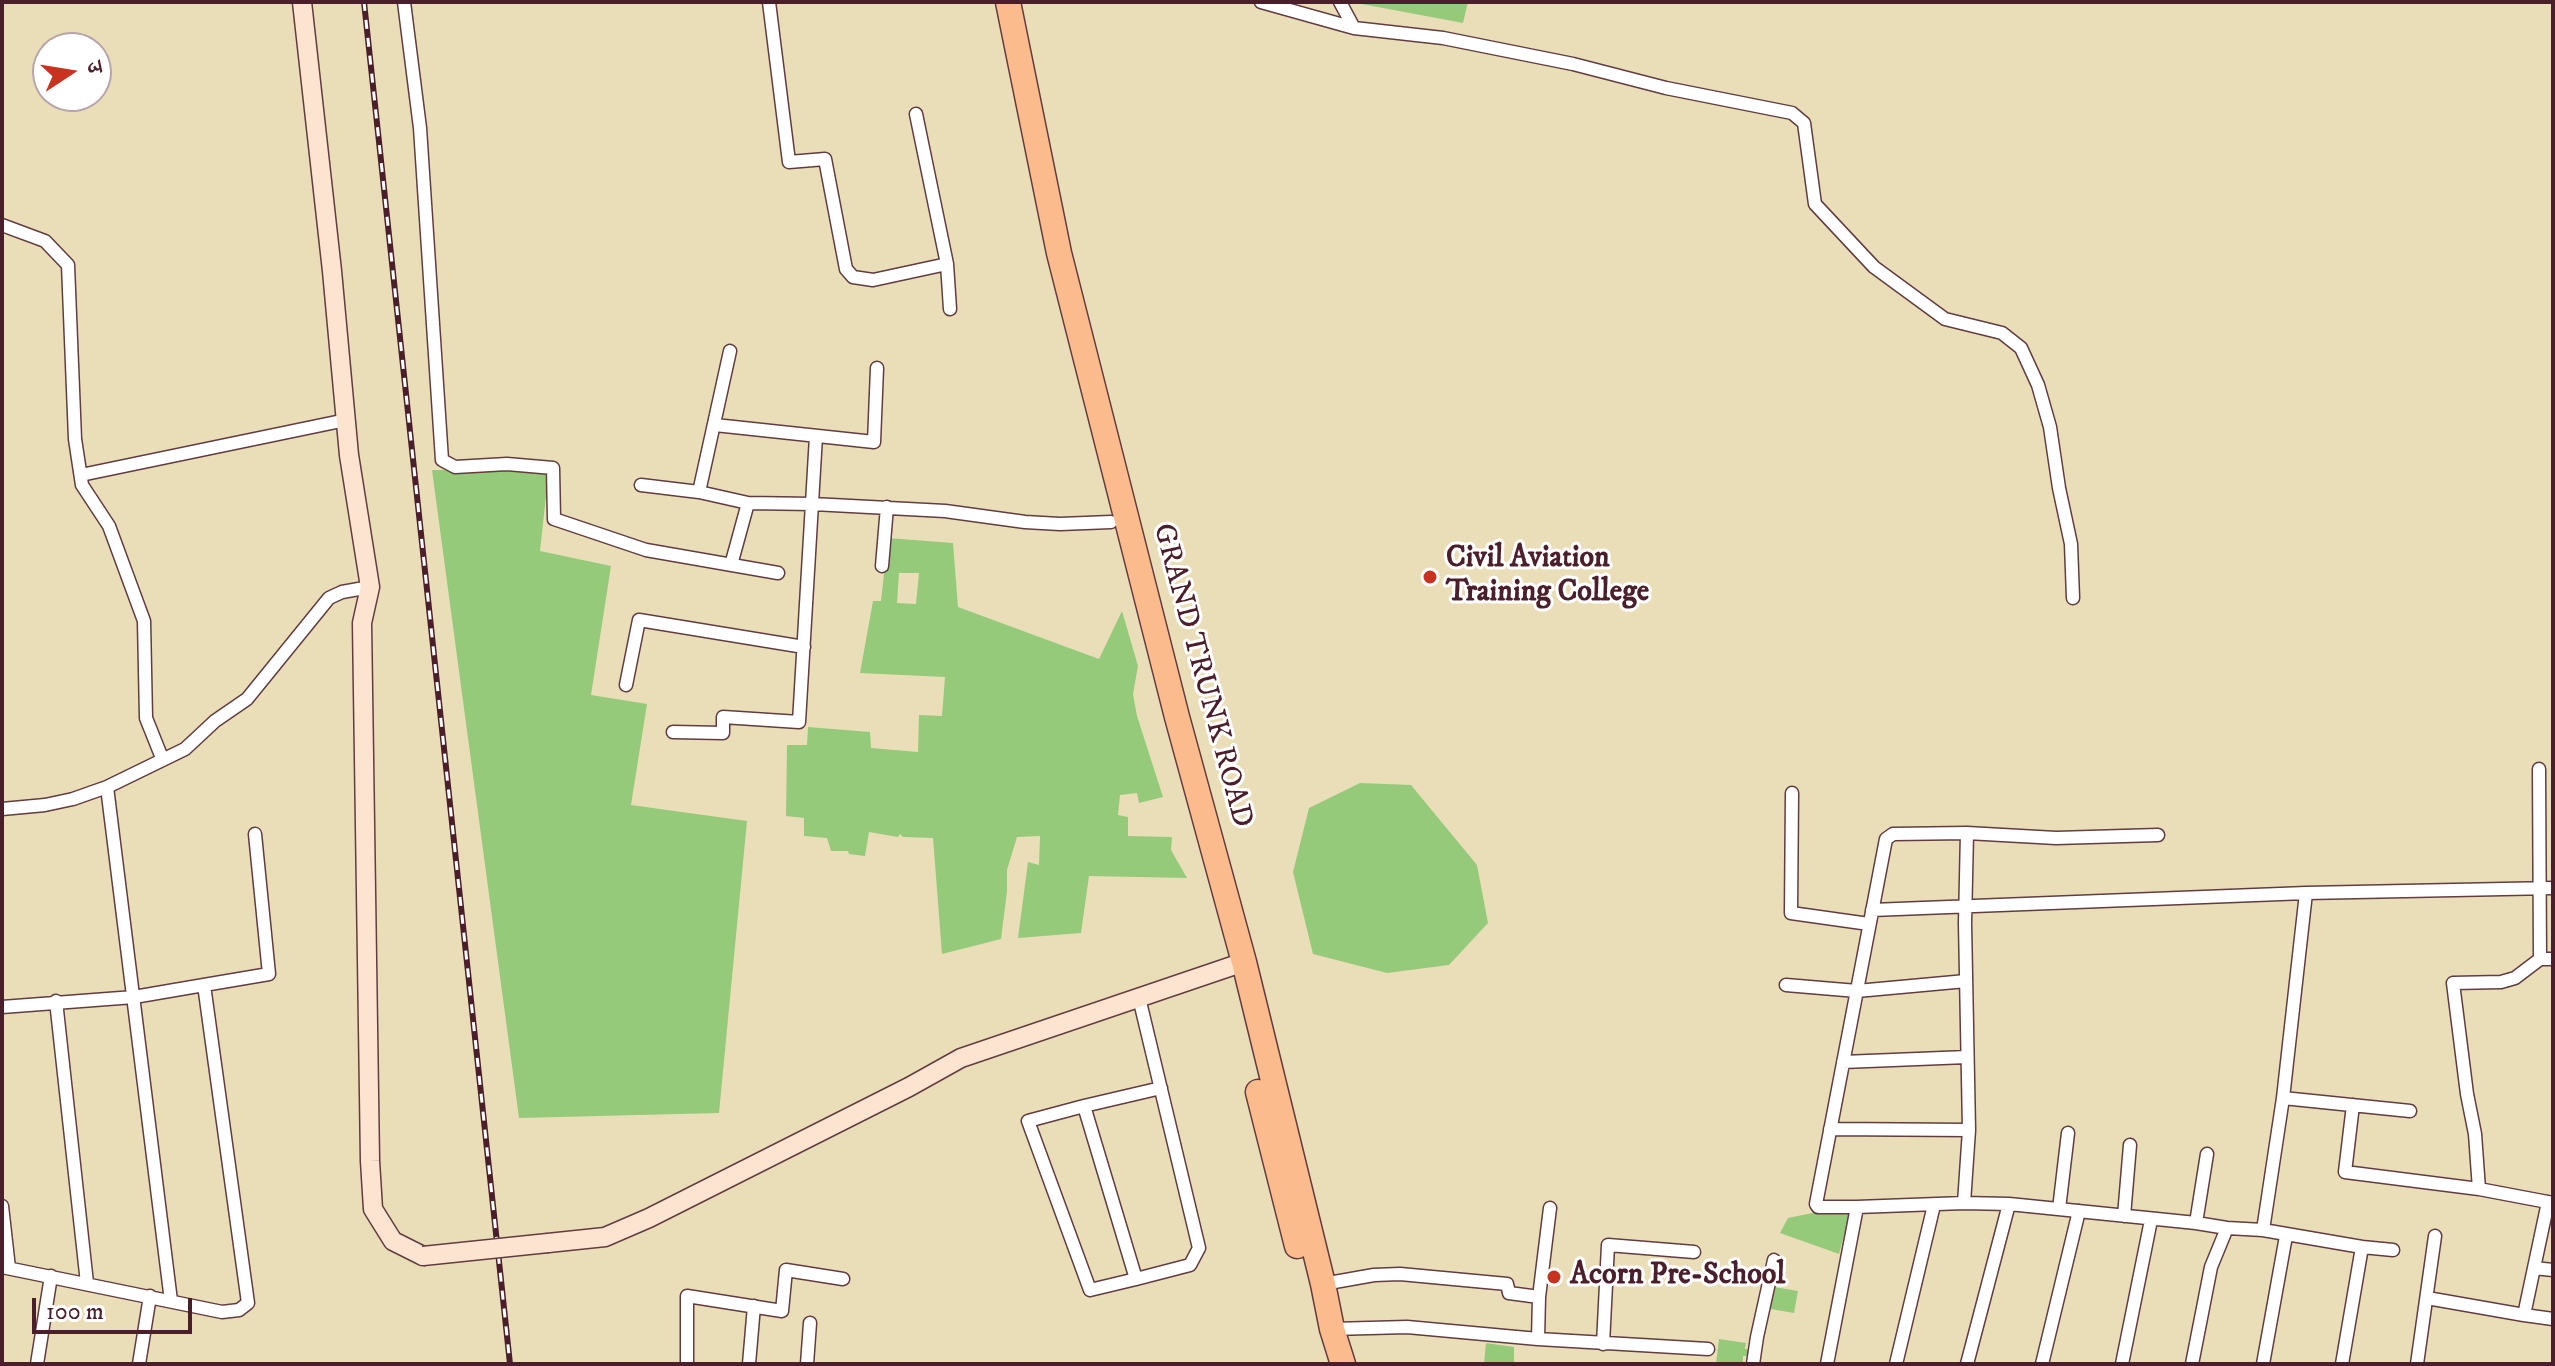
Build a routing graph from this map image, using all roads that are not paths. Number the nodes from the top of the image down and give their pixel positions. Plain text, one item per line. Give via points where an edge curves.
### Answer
1 (302, 2) edge
2 (404, 2) edge
3 (769, 2) edge
4 (996, 2) edge
5 (1008, 2) edge
6 (1261, 2) edge
7 (1340, 2) edge
8 (1354, 28) junction
9 (916, 114) dead end
10 (2, 225) edge
11 (947, 264) junction
12 (950, 309) dead end
13 (730, 351) dead end
14 (877, 368) dead end
15 (346, 420) junction
16 (715, 425) junction
17 (816, 436) junction
18 (81, 475) junction
19 (641, 485) dead end
20 (699, 492) junction
21 (748, 503) junction
22 (813, 504) junction
23 (887, 507) junction
24 (1111, 522) junction
25 (731, 565) junction
26 (882, 566) dead end
27 (778, 573) dead end
28 (370, 587) junction
29 (2073, 598) dead end
30 (804, 647) junction
31 (626, 685) dead end
32 (673, 732) dead end
33 (162, 758) junction
34 (2539, 769) dead end
35 (107, 787) junction
36 (1792, 793) dead end
37 (2, 809) edge
38 (1967, 833) junction
39 (255, 834) dead end
40 (2158, 835) dead end
41 (2546, 888) edge
42 (2306, 893) junction
43 (1965, 906) junction
44 (1872, 910) junction
45 (1869, 924) junction
46 (2546, 959) edge
47 (1236, 965) junction
48 (1966, 981) junction
49 (204, 985) junction
50 (1786, 985) dead end
51 (1857, 991) junction
52 (134, 997) junction
53 (1139, 998) junction
54 (56, 1001) junction
55 (2, 1007) edge
56 (1967, 1057) junction
57 (1843, 1062) junction
58 (1161, 1088) junction
59 (2283, 1098) junction
60 (2353, 1105) junction
61 (1084, 1106) junction
62 (2410, 1111) dead end
63 (1830, 1129) junction
64 (1969, 1130) junction
65 (2068, 1133) dead end
66 (2130, 1145) dead end
67 (2207, 1154) dead end
68 (2479, 1189) junction
69 (1964, 1203) junction
70 (2550, 1203) edge
71 (2009, 1204) junction
72 (1934, 1205) junction
73 (2, 1206) edge
74 (1857, 1207) junction
75 (1550, 1208) dead end
76 (2059, 1209) junction
77 (2079, 1211) junction
78 (2124, 1216) junction
79 (2151, 1220) junction
80 (2196, 1223) junction
81 (2227, 1228) junction
82 (2263, 1230) junction
83 (2286, 1236) junction
84 (2435, 1236) dead end
85 (2362, 1247) junction
86 (2393, 1250) dead end
87 (1694, 1252) dead end
88 (1774, 1260) dead end
89 (5, 1267) edge
90 (2534, 1268) junction
91 (2553, 1270) edge
92 (51, 1276) junction
93 (843, 1279) dead end
94 (1136, 1279) junction
95 (87, 1283) junction
96 (1323, 1284) junction
97 (150, 1296) junction
98 (1539, 1297) junction
99 (2427, 1298) junction
100 (171, 1301) junction
101 (754, 1306) junction
102 (2524, 1315) junction
103 (2553, 1319) edge
104 (810, 1323) dead end
105 (1332, 1329) junction
106 (1538, 1339) junction
107 (1603, 1344) junction
108 (1708, 1349) dead end
109 (37, 1364) edge
110 (139, 1364) edge
111 (687, 1364) edge
112 (749, 1364) edge
113 (807, 1364) edge
114 (1330, 1364) edge
115 (1343, 1364) edge
116 (1753, 1364) edge
117 (1827, 1364) edge
118 (1896, 1364) edge
119 (1967, 1364) edge
120 (2042, 1364) edge
121 (2122, 1364) edge
122 (2192, 1364) edge
123 (2263, 1364) edge
124 (2342, 1364) edge
125 (2417, 1364) edge

1 - 15 main road
2 - 25 street via 420,128 442,460 455,467 553,468 554,519 646,550
3 - 11 street via 789,162 825,159 846,269 853,277 873,280
4 - 24 highway, GRAND TRUNK ROAD via 1026,167
5 - 47 highway, GRAND TRUNK ROAD via 1059,253
6 - 8 street
7 - 8 street
8 - 29 street via 1443,38 1792,113 1804,123 1815,204 1874,267 1945,319 2002,333 2021,348 2050,427 2071,544
9 - 11 street
10 - 18 street via 45,241 68,265
11 - 12 street
13 - 16 street
14 - 17 street via 874,442
15 - 18 street
15 - 28 main road
16 - 17 street
16 - 20 street
17 - 22 street
18 - 33 street via 109,526 144,621 146,718
19 - 20 street
20 - 21 street
21 - 22 street
21 - 25 street
22 - 23 street
22 - 30 street
23 - 24 street via 1025,522
23 - 26 street
24 - 47 highway, GRAND TRUNK ROAD
25 - 27 street
28 - 33 street via 329,598 247,699 185,749
28 - 53 main road, bridge via 362,623 370,1161 373,1209 393,1241 423,1256 605,1237 961,1058
30 - 31 street via 639,620
30 - 32 street via 799,722 723,717 723,733
33 - 35 street
34 - 41 street
35 - 37 street via 45,805
35 - 52 street
36 - 45 street via 1791,913
38 - 40 street via 2056,838
38 - 43 street
38 - 44 street via 1893,834 1886,839
39 - 49 street via 269,974
41 - 42 street
41 - 46 street
42 - 43 street
42 - 59 street
43 - 44 street
43 - 48 street
44 - 45 street
45 - 51 street
46 - 68 street via 2501,982 2453,983
47 - 53 main road
47 - 96 highway, GRAND TRUNK ROAD
47 - 114 highway, GRAND TRUNK ROAD via 1273,1157
48 - 51 street
48 - 56 street
49 - 52 street
49 - 100 street via 248,1303 222,1312
50 - 51 street
51 - 57 street
52 - 54 street
52 - 100 street
53 - 58 street
54 - 55 street
54 - 95 street
56 - 57 street
56 - 64 street
57 - 63 street
58 - 61 street
58 - 94 street via 1199,1248 1190,1265
59 - 60 street
59 - 82 street
60 - 62 street
60 - 68 street via 2345,1172
61 - 94 street
61 - 94 street via 1028,1121 1090,1290
63 - 64 street
63 - 74 street via 1816,1204
64 - 69 street
65 - 76 street
66 - 78 street
67 - 80 street
68 - 70 street
69 - 71 street
69 - 72 street
70 - 90 street
71 - 76 street
71 - 119 street
72 - 74 street
72 - 118 street
73 - 89 street
74 - 117 street
75 - 98 street
76 - 77 street
77 - 78 street
77 - 120 street
78 - 79 street
79 - 80 street
79 - 121 street
80 - 81 street
81 - 82 street
81 - 122 street via 2211,1267
82 - 83 street
83 - 85 street
83 - 123 street
84 - 99 street
85 - 86 street
85 - 124 street
87 - 107 street via 1608,1245
88 - 116 street
89 - 92 street
90 - 91 street
90 - 102 street
92 - 95 street
92 - 109 street
93 - 101 street via 786,1270 782,1311
95 - 97 street
96 - 98 street via 1400,1274 1507,1284 1509,1293
96 - 105 highway, GRAND TRUNK ROAD
97 - 100 street
97 - 110 street
98 - 106 street
99 - 102 street
99 - 125 street
101 - 111 street via 687,1296
101 - 112 street
102 - 103 street
104 - 113 street
105 - 106 street via 1407,1327
105 - 115 highway, GRAND TRUNK ROAD
106 - 107 street
107 - 108 street

